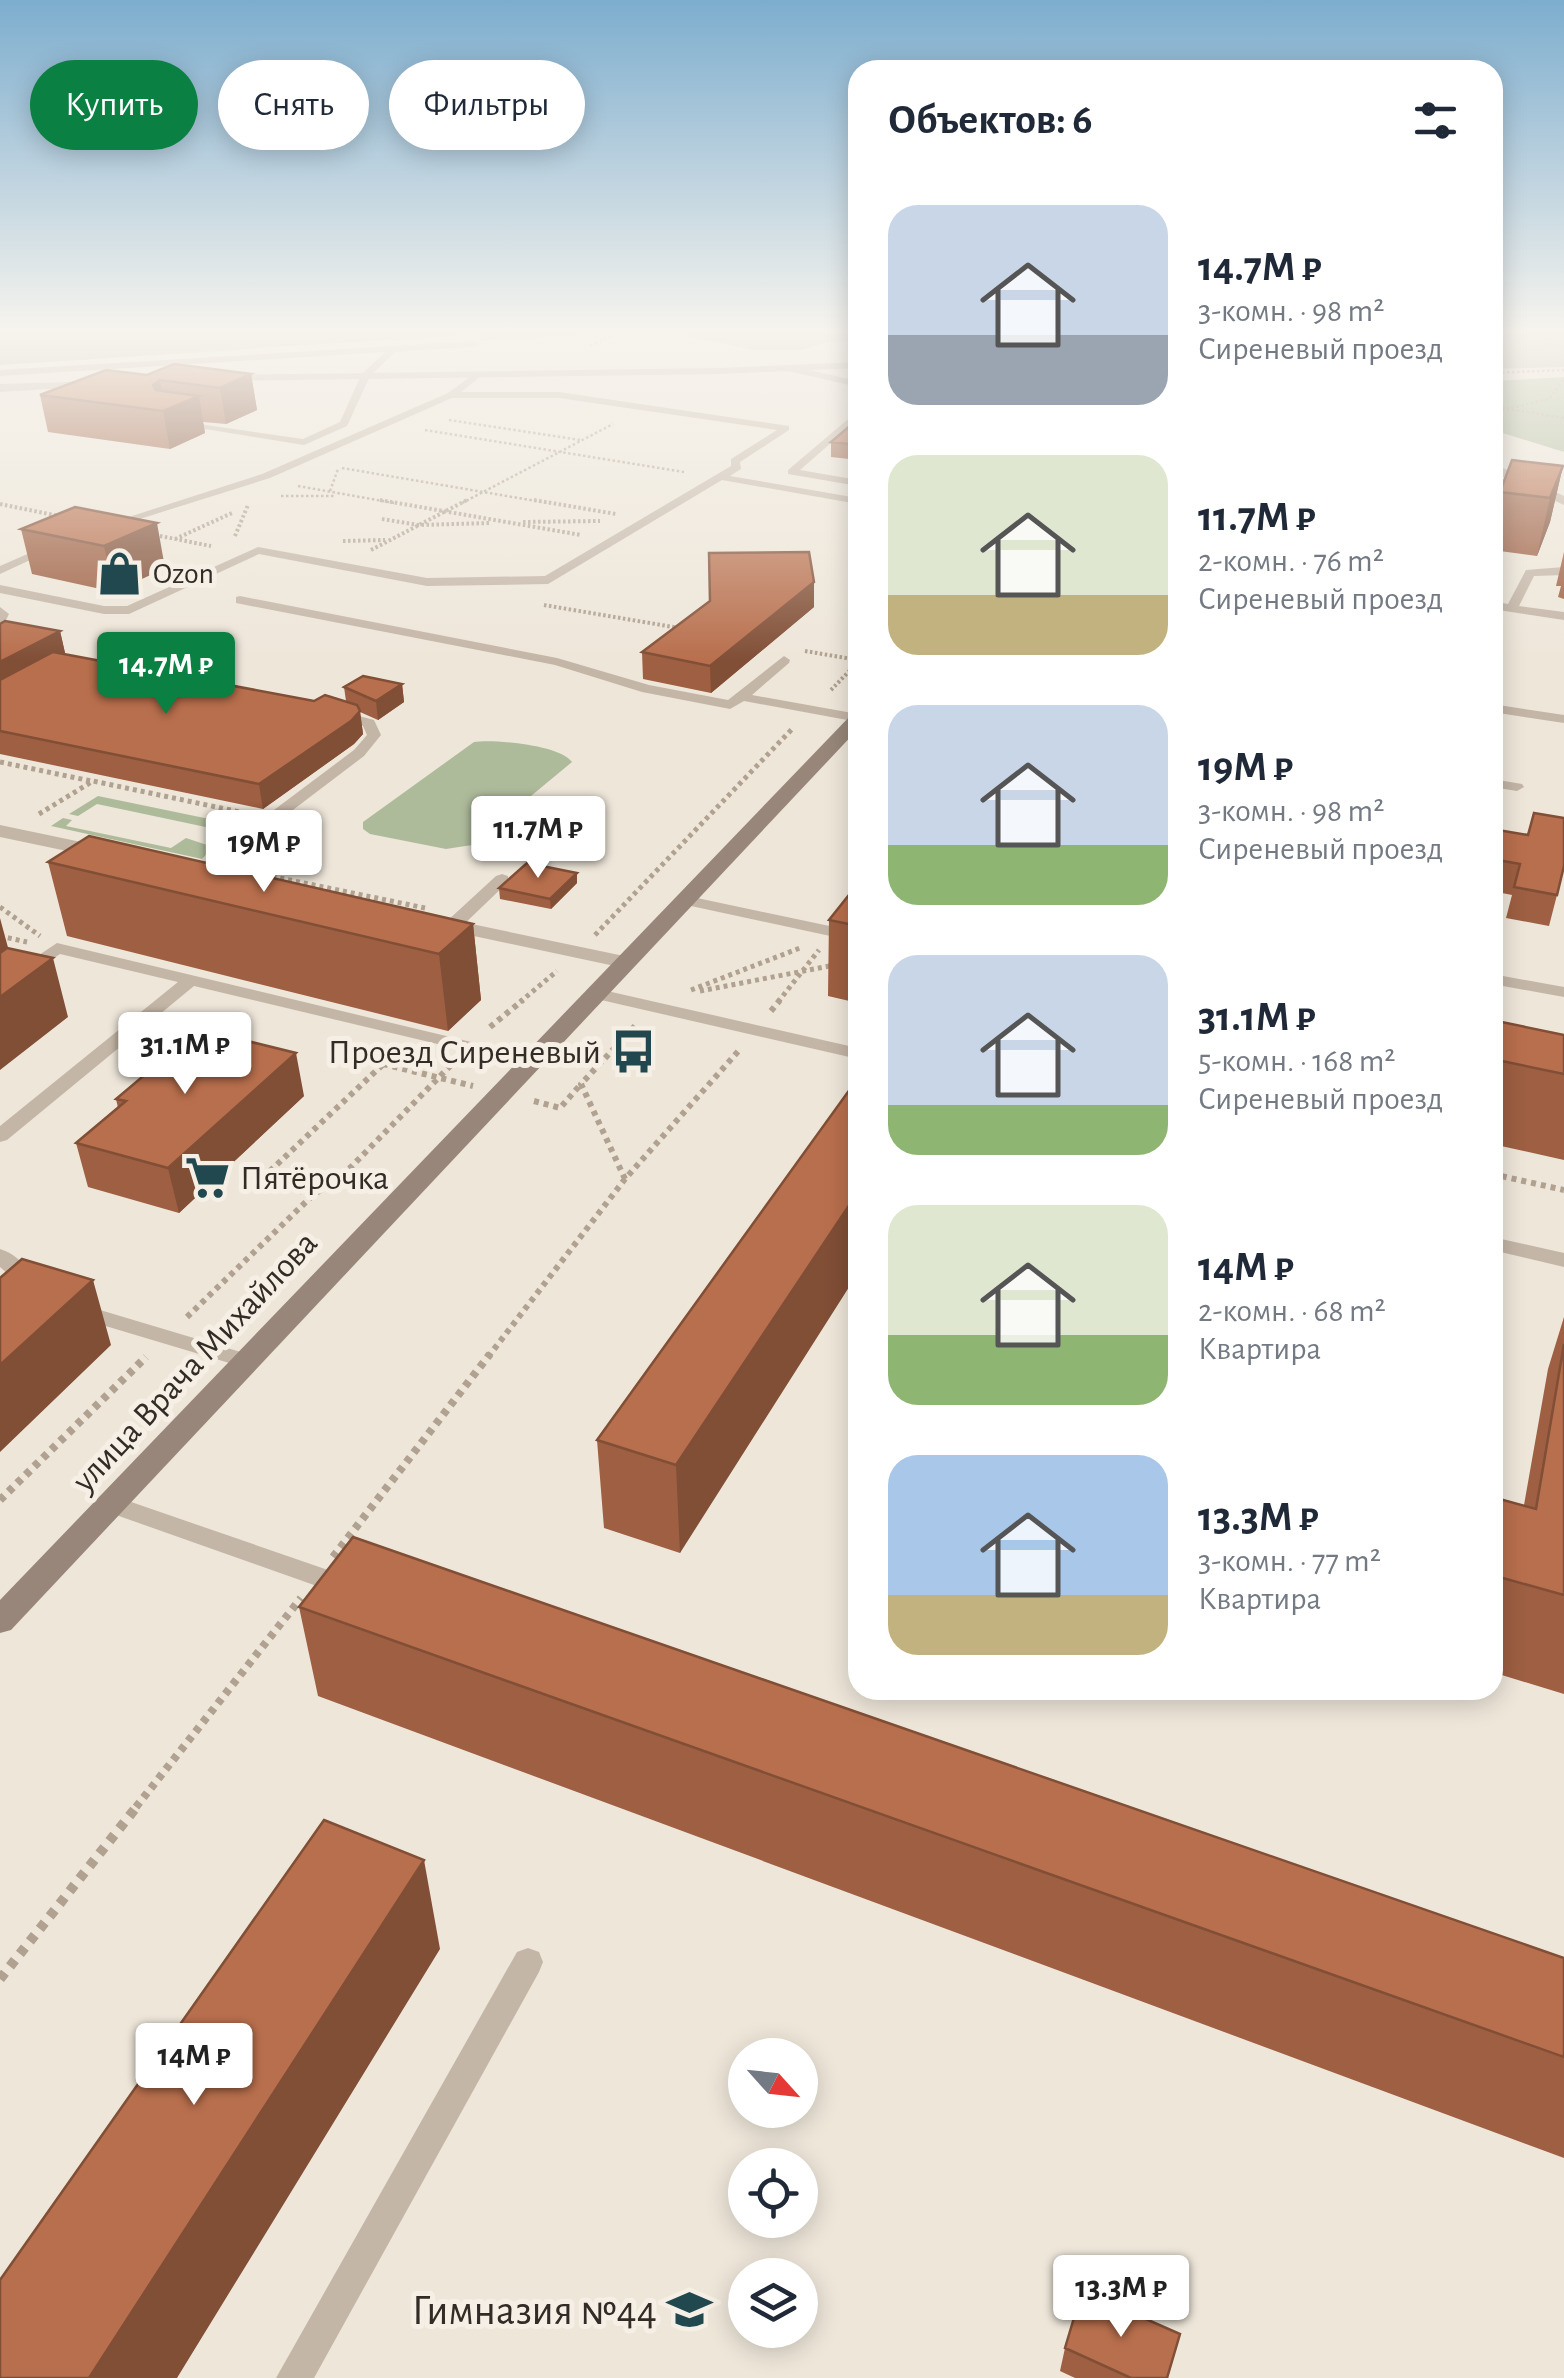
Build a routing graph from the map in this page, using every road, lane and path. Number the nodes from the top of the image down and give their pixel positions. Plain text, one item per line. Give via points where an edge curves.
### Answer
1 (282, 439) edge
2 (311, 439) edge
3 (351, 439) edge
4 (478, 439) edge
5 (575, 439) edge
6 (769, 439) edge
7 (830, 439) edge
8 (582, 440) joint
9 (559, 452) junction
10 (301, 461) junction
11 (338, 468) junction
12 (1503, 472) edge
13 (720, 478) junction
14 (848, 481) edge
15 (293, 485) dead end
16 (1534, 486) junction
17 (1503, 490) edge
18 (330, 492) junction
19 (483, 492) junction
20 (848, 498) edge
21 (1564, 500) edge
22 (248, 505) dead end
23 (444, 512) junction
24 (382, 519) dead end
25 (652, 520) junction
26 (508, 523) junction
27 (419, 525) junction
28 (96, 530) edge
29 (68, 540) edge
30 (616, 541) junction
31 (232, 542) dead end
32 (340, 566) junction
33 (0, 570) edge
34 (1564, 571) edge
35 (0, 589) edge
36 (240, 600) dead end
37 (1503, 607) edge
38 (1512, 608) junction
39 (0, 611) edge
40 (1564, 616) edge
41 (0, 621) edge
42 (784, 660) dead end
43 (848, 672) edge
44 (741, 697) junction
45 (311, 707) edge
46 (811, 710) junction
47 (1503, 710) edge
48 (1564, 719) edge
49 (848, 722) edge
50 (848, 731) edge
51 (0, 762) edge
52 (93, 781) junction
53 (1503, 785) edge
54 (1517, 787) dead end
55 (270, 818) junction
56 (4, 832) edge
57 (123, 857) edge
58 (202, 871) joint
59 (502, 879) edge
60 (683, 900) junction
61 (0, 907) edge
62 (413, 918) edge
63 (457, 921) junction
64 (834, 932) junction
65 (848, 935) edge
66 (58, 948) junction
67 (577, 951) junction
68 (624, 962) junction
69 (840, 964) edge
70 (804, 969) junction
71 (191, 980) junction
72 (1503, 981) edge
73 (0, 990) edge
74 (1564, 992) edge
75 (594, 993) junction
76 (679, 995) dead end
77 (756, 1031) junction
78 (414, 1034) junction
79 (468, 1046) junction
80 (848, 1052) edge
81 (530, 1061) junction
82 (383, 1064) junction
83 (440, 1077) junction
84 (581, 1084) dead end
85 (560, 1108) dead end
86 (0, 1136) edge
87 (1503, 1176) edge
88 (1564, 1190) edge
89 (310, 1197) junction
90 (1503, 1246) edge
91 (0, 1256) edge
92 (1564, 1260) edge
93 (166, 1337) junction
94 (246, 1361) junction
95 (0, 1500) edge
96 (112, 1504) junction
97 (318, 1576) junction
98 (374, 1596) edge
99 (0, 1622) edge
100 (528, 1962) dead end
101 (0, 1979) edge
102 (294, 2378) edge

1 - 2 lane
3 - 10 lane
4 - 9 path
5 - 8 path
6 - 13 lane
7 - 14 lane via 792,472
8 - 9 path
9 - 13 path
9 - 19 path
10 - 11 path
10 - 28 lane
11 - 18 path
11 - 19 path
12 - 16 street
13 - 20 lane
13 - 25 lane
15 - 18 path
16 - 17 lane
16 - 21 street
18 - 23 path
19 - 23 path
19 - 25 path
22 - 31 path
23 - 26 path
23 - 27 path
24 - 27 path
25 - 26 path
25 - 30 lane
26 - 27 path
26 - 30 path
27 - 32 path
29 - 33 lane
30 - 32 lane via 548,580 428,582
32 - 35 lane via 258,550 140,607 118,611
34 - 38 lane via 1530,573
36 - 44 lane via 557,662 646,690 730,706
37 - 38 lane
38 - 40 lane
39 - 41 lane
42 - 44 lane
43 - 46 path
44 - 46 lane
45 - 55 lane via 369,723 374,735
46 - 49 lane
46 - 67 path
47 - 48 lane
50 - 60 main road, улица Врача Михайлова
51 - 52 path
52 - 55 path
52 - 56 path
53 - 54 lane
55 - 58 lane
56 - 57 street
58 - 63 path
59 - 63 lane
60 - 64 lane
60 - 68 main road, улица Врача Михайлова
61 - 66 path
62 - 63 street
63 - 67 street
64 - 65 lane
64 - 70 path
66 - 71 lane
66 - 73 lane
67 - 68 street
67 - 79 path
68 - 75 main road, улица Врача Михайлова
69 - 70 path
70 - 76 path
70 - 77 path
71 - 78 lane
71 - 86 lane
72 - 74 lane
75 - 77 lane
75 - 81 main road, улица Врача Михайлова
77 - 80 lane
77 - 97 path via 625,1179
78 - 79 lane
78 - 82 path
79 - 81 lane
79 - 83 path
81 - 94 main road, улица Врача Михайлова
82 - 83 path
82 - 89 path via 268,1172
83 - 89 path via 351,1168
84 - 85 path
87 - 88 path
89 - 93 path
90 - 92 lane
91 - 93 lane via 19,1272 28,1303
93 - 94 lane
93 - 95 path
94 - 96 main road, улица Врача Михайлова
96 - 97 lane
96 - 99 main road, улица Врача Михайлова
97 - 98 lane
97 - 101 path
100 - 102 lane

